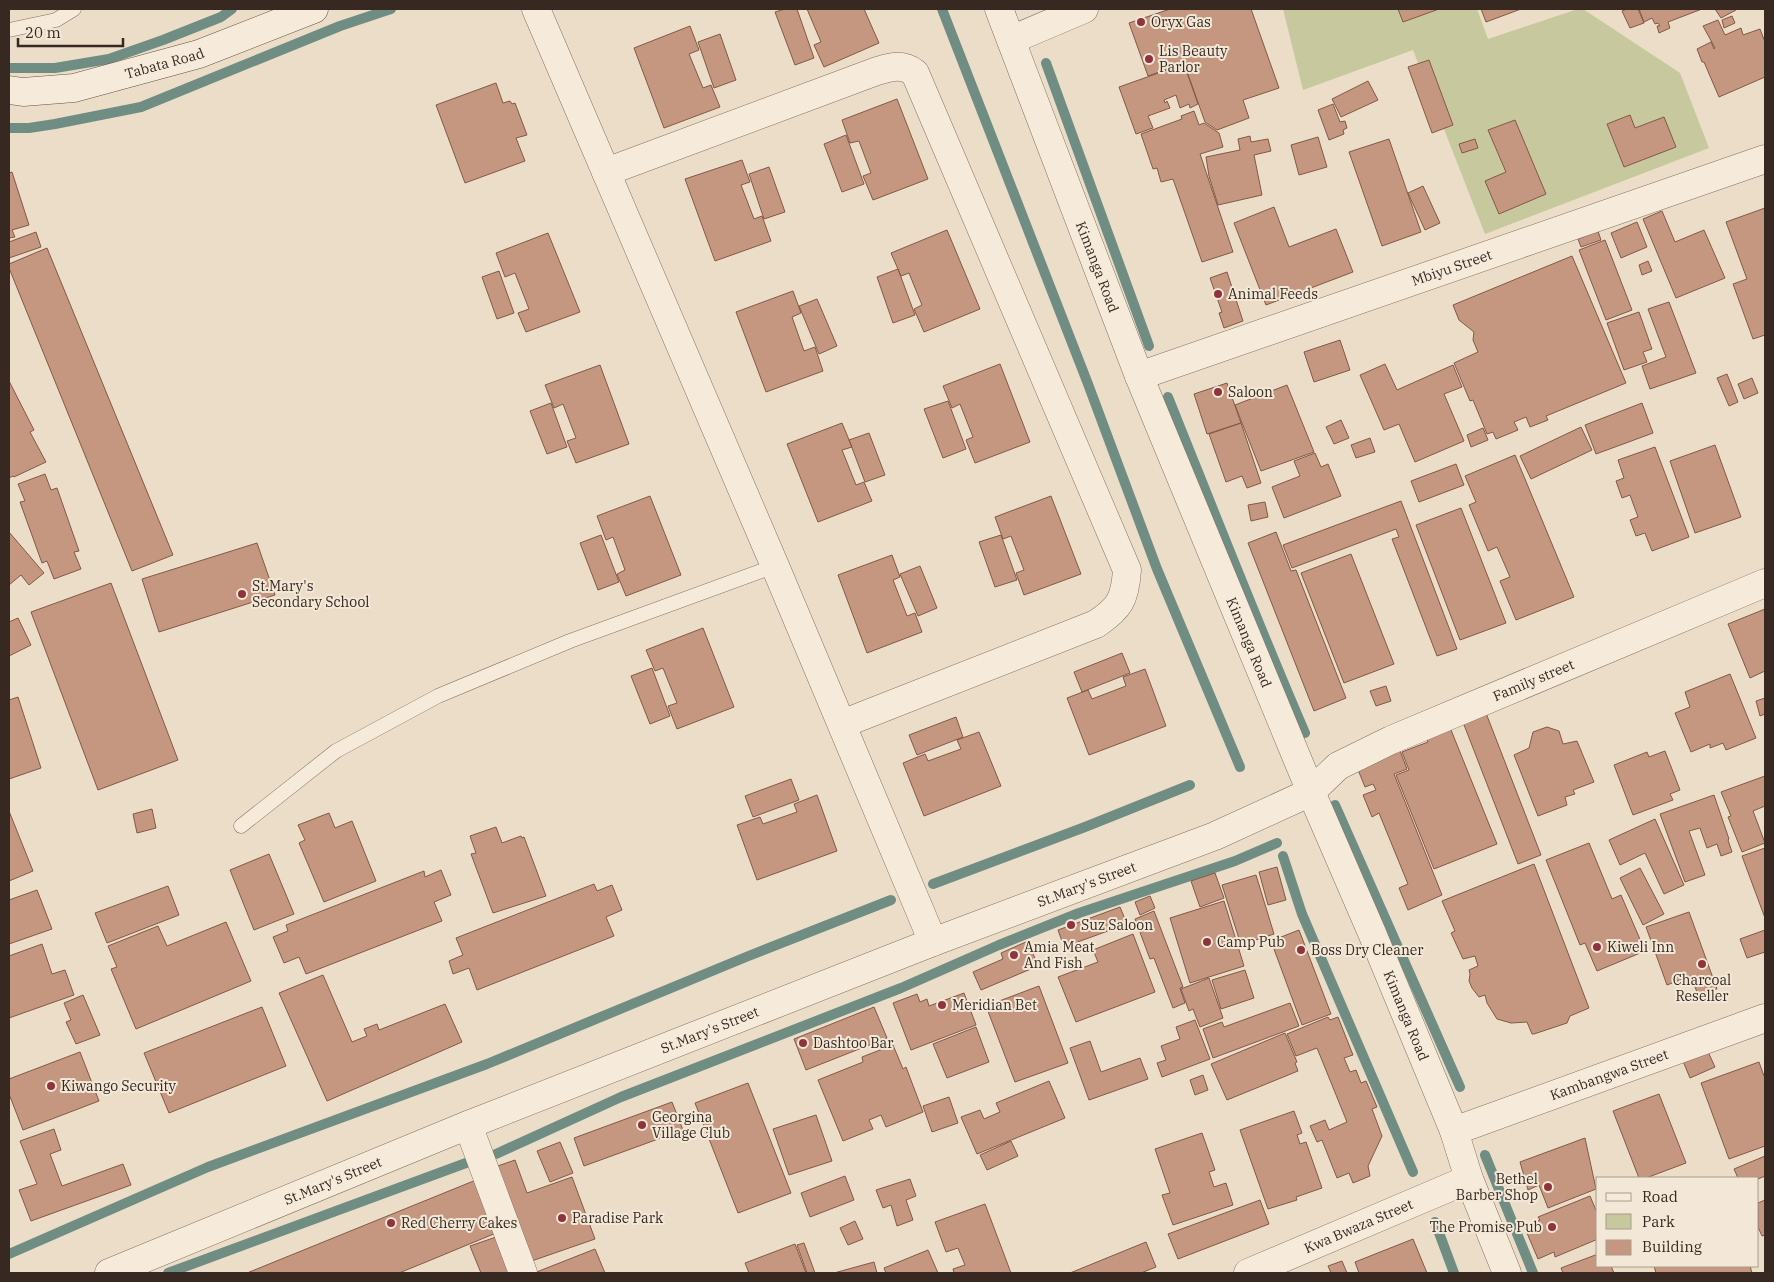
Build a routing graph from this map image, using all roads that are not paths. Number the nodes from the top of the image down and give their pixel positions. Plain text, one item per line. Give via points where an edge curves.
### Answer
1 (74, 9) edge
2 (314, 9) edge
3 (536, 9) edge
4 (999, 9) edge
5 (1084, 9) edge
6 (9, 30) edge
7 (1011, 40) junction
8 (9, 90) edge
9 (1765, 159) edge
10 (606, 172) junction
11 (1139, 376) junction
12 (775, 566) junction
13 (1765, 583) edge
14 (842, 724) junction
15 (1311, 792) junction
16 (241, 826) dead end
17 (933, 942) junction
18 (1765, 1018) edge
19 (468, 1125) junction
20 (1454, 1131) junction
21 (1469, 1179) junction
22 (109, 1273) edge
23 (523, 1273) edge
24 (1248, 1273) edge
25 (1506, 1273) edge

1 - 6 lane via 56,20
2 - 8 street, Tabata Road via 199,54 74,88
3 - 10 street
4 - 7 street, Kimanga Road
5 - 7 street
7 - 11 street, Kimanga Road
9 - 11 street, Mbiyu Street
10 - 12 street
10 - 14 street via 894,66 909,68 919,82 1127,570 1125,592 1112,614 1096,624
11 - 15 street, Kimanga Road
12 - 14 street
12 - 16 lane via 570,641 438,696 336,751
13 - 15 street, Family street via 1391,740 1338,766
14 - 17 street
15 - 17 street, St.Mary's Street via 1216,836
15 - 20 street, Kimanga Road
17 - 19 street, St.Mary's Street
18 - 20 street, Kambangwa Street
19 - 22 street, St.Mary's Street
19 - 23 street
20 - 21 street, Kimanga Road
21 - 24 street, Kwa Bwaza Street
21 - 25 street, Kimanga Road

